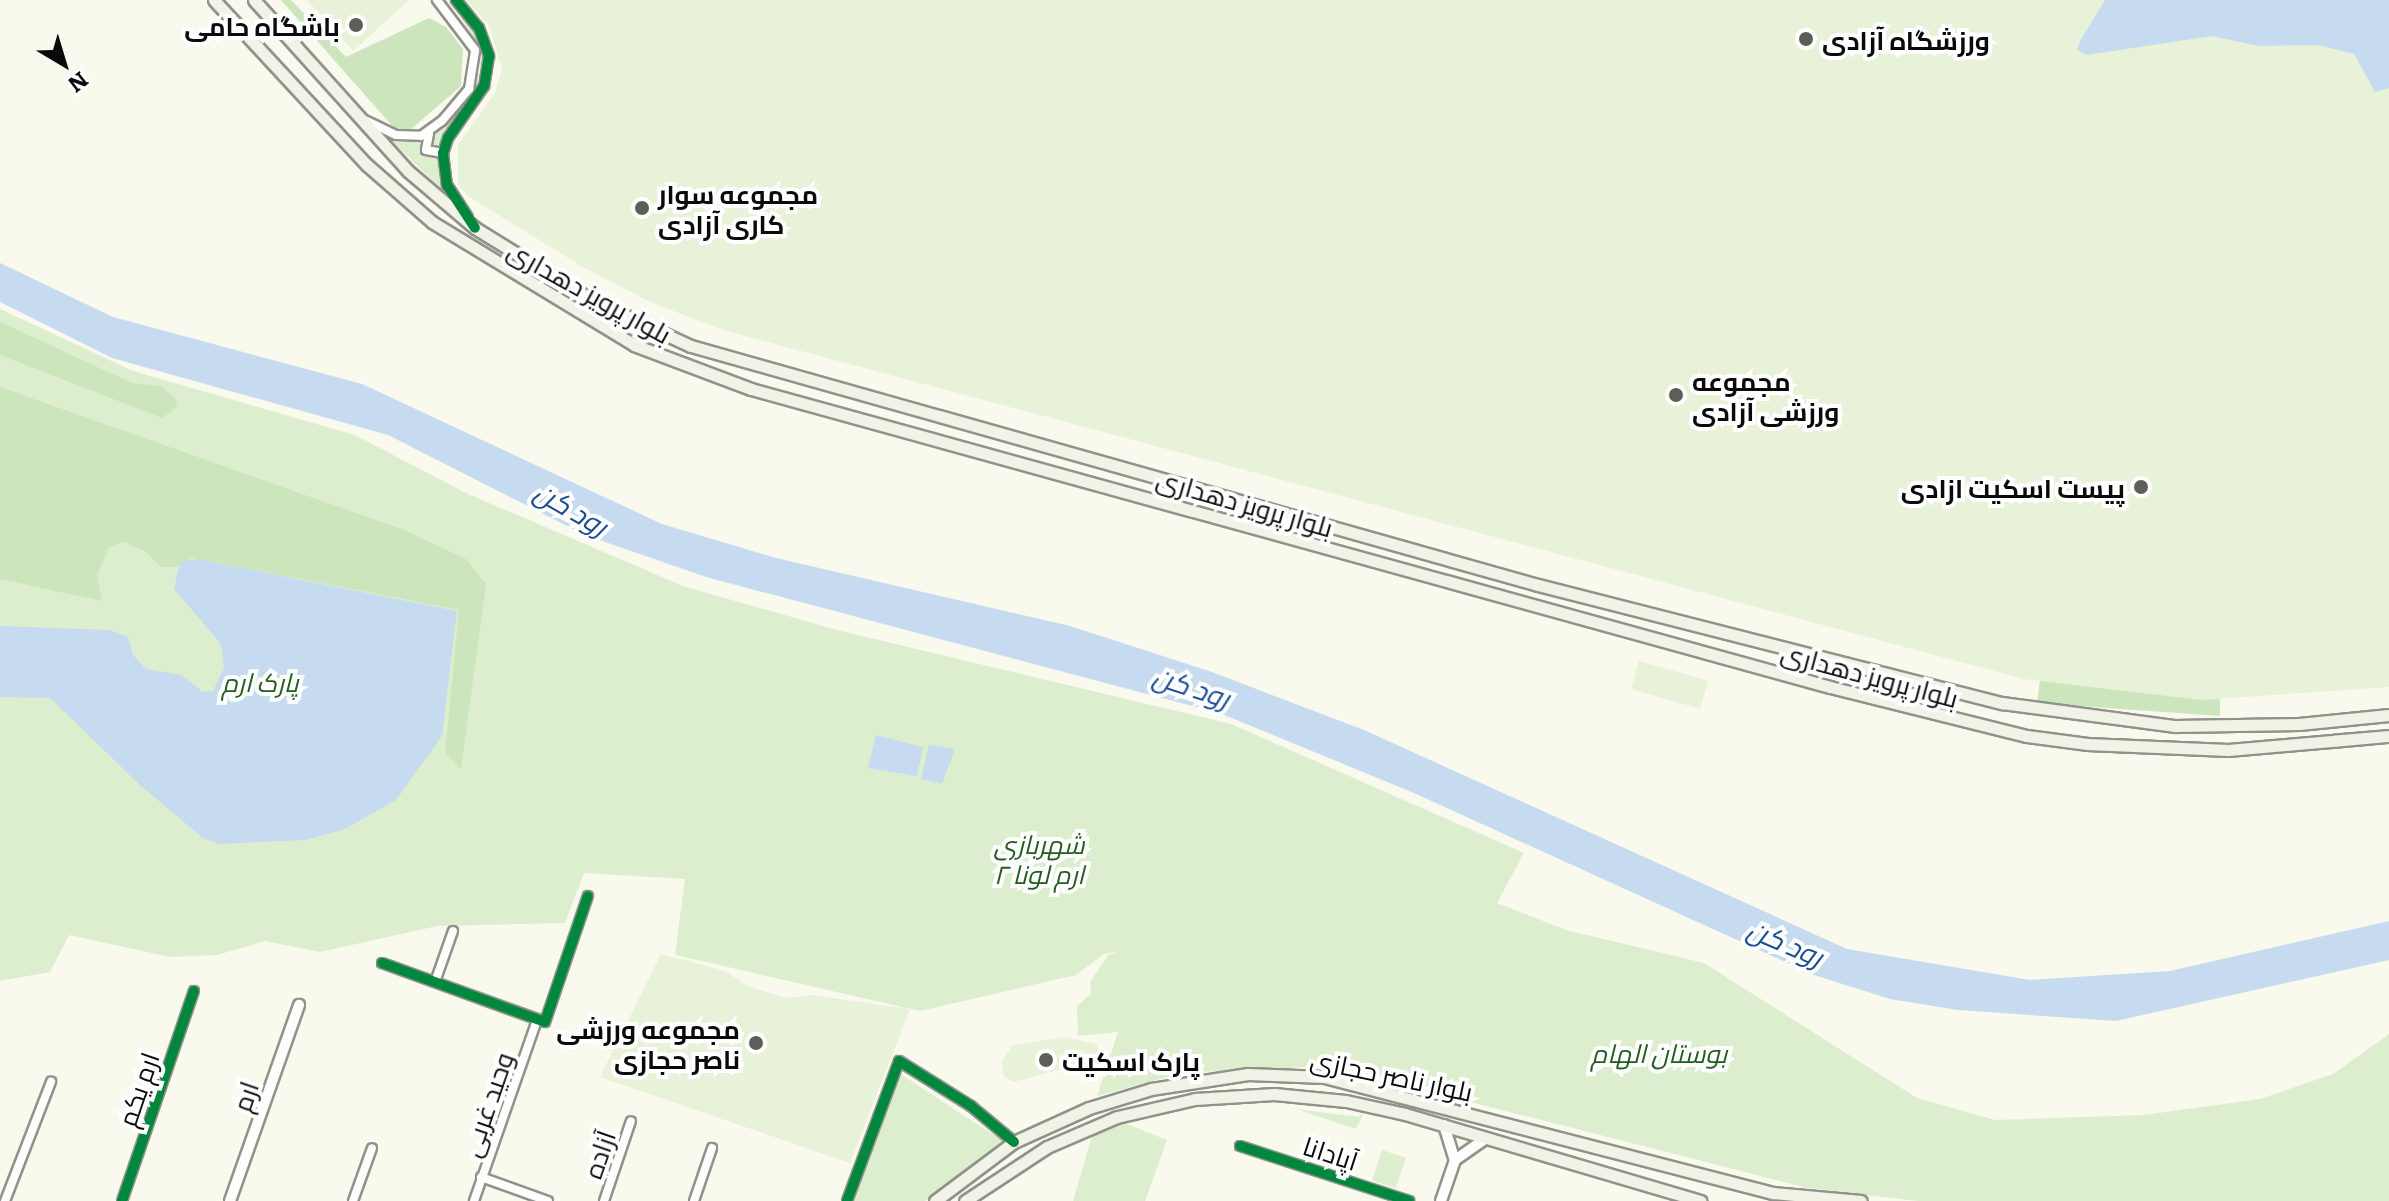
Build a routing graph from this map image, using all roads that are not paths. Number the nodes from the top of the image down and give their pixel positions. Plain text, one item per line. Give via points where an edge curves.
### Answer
1 (214, 0) edge
2 (254, 0) edge
3 (437, 0) edge
4 (456, 0) edge
5 (354, 115) junction
6 (429, 133) junction
7 (443, 153) junction
8 (475, 228) junction
9 (2389, 715) edge
10 (2389, 736) edge
11 (588, 896) dead end
12 (453, 931) dead end
13 (382, 963) dead end
14 (435, 982) junction
15 (194, 991) dead end
16 (299, 1005) dead end
17 (541, 1021) junction
18 (51, 1082) dead end
19 (631, 1121) dead end
20 (1444, 1125) junction
21 (1484, 1140) junction
22 (1014, 1142) junction
23 (1240, 1146) dead end
24 (372, 1148) dead end
25 (712, 1148) dead end
26 (1455, 1160) junction
27 (481, 1177) junction
28 (5, 1201) edge
29 (122, 1201) edge
30 (230, 1201) edge
31 (353, 1201) edge
32 (474, 1201) edge
33 (548, 1201) edge
34 (604, 1201) edge
35 (694, 1201) edge
36 (847, 1201) edge
37 (935, 1201) edge
38 (965, 1201) edge
39 (1409, 1201) edge
40 (1441, 1201) edge
41 (1700, 1201) edge
42 (1861, 1201) edge

1 - 10 main road, بلوار پرویز دهداری via 367,165 432,222 634,345 751,389 1784,675 2027,736 2228,750
2 - 5 main road, بلوار پرویز دهداری
3 - 6 street via 468,35 476,58 469,89
4 - 7 street via 484,37 489,67 480,96 453,130
5 - 6 street via 396,135
5 - 8 main road, بلوار پرویز دهداری via 408,171
6 - 7 street via 426,150
7 - 8 street via 447,185
8 - 9 main road, بلوار پرویز دهداری via 590,299 691,346 761,369 1538,585 1945,691 2062,714 2175,726 2299,724
11 - 17 street, وحید غربی
12 - 14 street
13 - 14 street
14 - 17 street
15 - 29 street, ارم یکم
16 - 30 street, ارم
17 - 27 street, وحید غربی
18 - 28 street
19 - 34 street, آزاده
20 - 21 main road, بلوار ناصر حجازی
20 - 26 street
20 - 38 main road, بلوار ناصر حجازی via 1297,1095 1195,1099 1087,1129 1010,1168
21 - 26 street
21 - 41 main road, بلوار ناصر حجازی
22 - 36 street via 980,1112 899,1061
22 - 37 main road, بلوار ناصر حجازی
22 - 42 main road, بلوار ناصر حجازی via 1089,1108 1151,1089 1248,1074 1324,1077 1773,1193
23 - 39 street, آپادانا
24 - 31 street
25 - 35 street
26 - 40 street
27 - 32 street, وحید غربی
27 - 33 street

